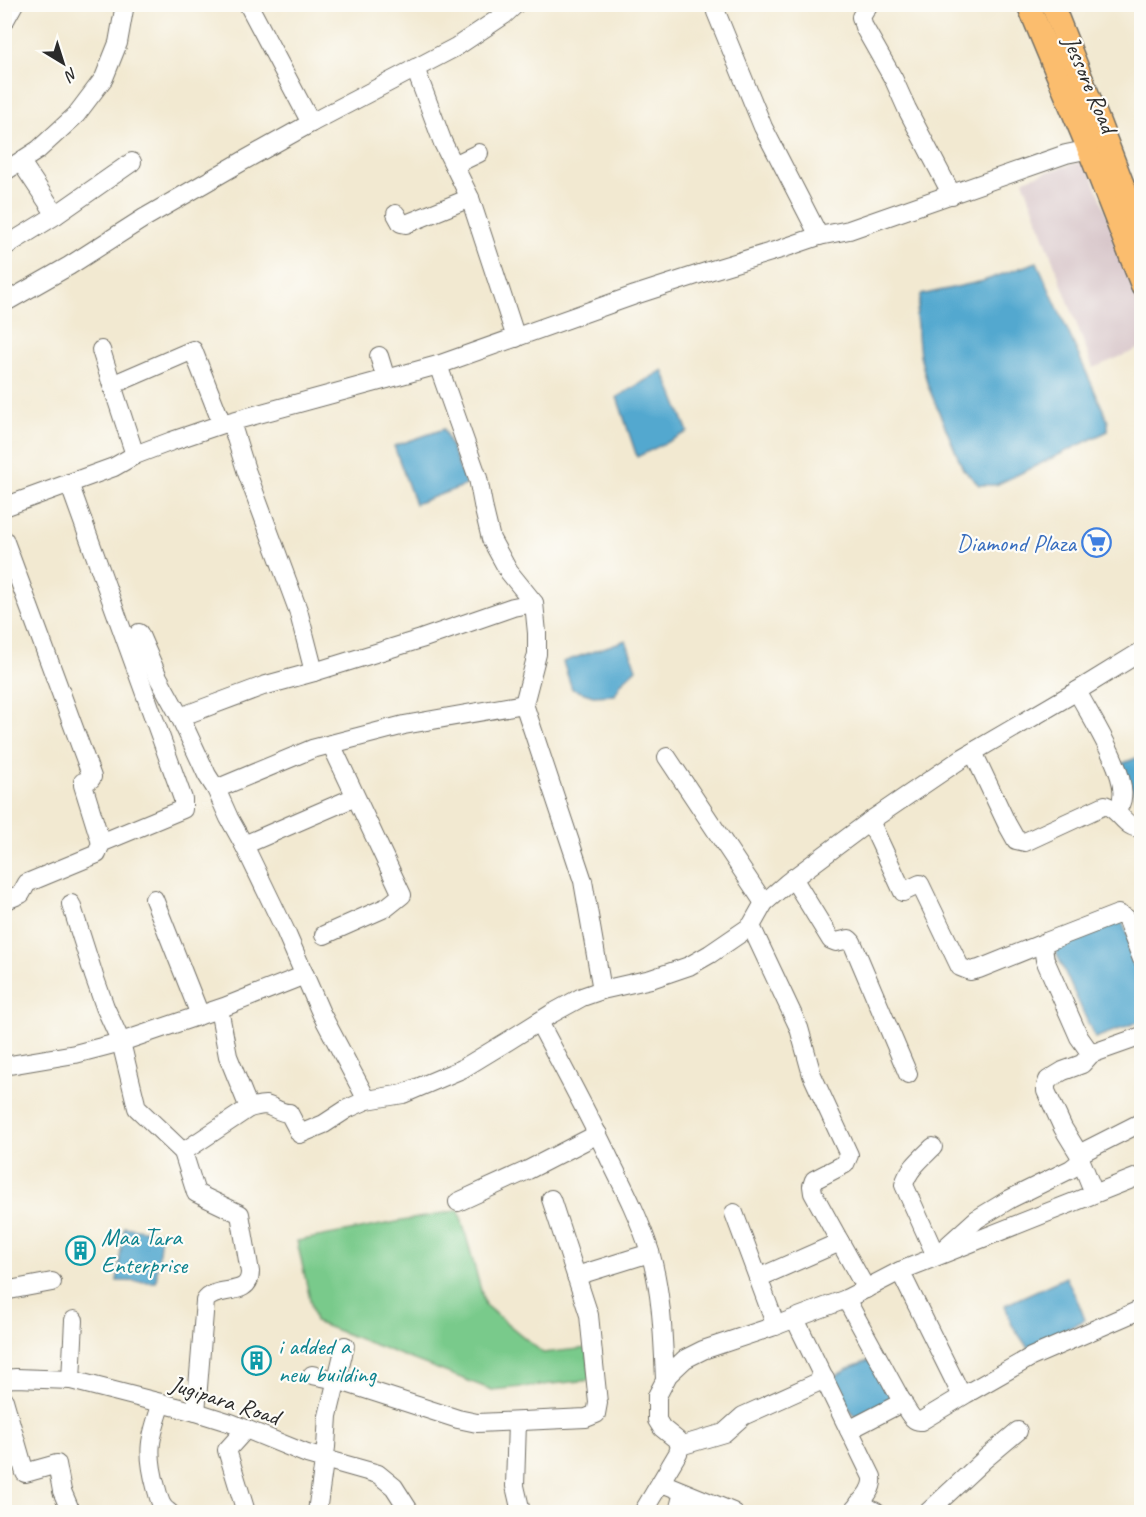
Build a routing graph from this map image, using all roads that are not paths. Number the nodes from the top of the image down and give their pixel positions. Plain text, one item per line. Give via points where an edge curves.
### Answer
1 (14, 4) edge
2 (124, 4) edge
3 (248, 4) edge
4 (516, 4) edge
5 (869, 4) edge
6 (1028, 4) edge
7 (1052, 4) edge
8 (716, 12) dead end
9 (4, 22) edge
10 (415, 68) junction
11 (311, 123) junction
12 (1098, 147) junction
13 (479, 153) dead end
14 (21, 162) junction
15 (132, 162) dead end
16 (454, 165) junction
17 (4, 172) edge
18 (952, 195) junction
19 (470, 198) junction
20 (396, 214) dead end
21 (56, 215) junction
22 (1142, 235) edge
23 (819, 236) junction
24 (4, 247) edge
25 (1142, 285) edge
26 (4, 303) edge
27 (516, 338) junction
28 (100, 350) dead end
29 (379, 356) dead end
30 (438, 365) junction
31 (386, 379) junction
32 (112, 385) junction
33 (227, 423) junction
34 (135, 455) junction
35 (69, 483) junction
36 (4, 507) edge
37 (4, 539) edge
38 (534, 603) junction
39 (139, 633) dead end
40 (1142, 651) edge
41 (314, 672) junction
42 (1077, 692) junction
43 (524, 704) junction
44 (180, 717) junction
45 (331, 744) junction
46 (973, 753) junction
47 (667, 757) dead end
48 (216, 789) junction
49 (355, 797) junction
50 (1116, 811) junction
51 (870, 821) junction
52 (1142, 828) edge
53 (101, 843) junction
54 (244, 846) junction
55 (793, 878) junction
56 (154, 899) dead end
57 (4, 900) edge
58 (764, 903) junction
59 (71, 904) dead end
60 (751, 926) junction
61 (324, 935) dead end
62 (1046, 942) junction
63 (1142, 959) edge
64 (305, 975) junction
65 (602, 990) junction
66 (219, 1009) junction
67 (200, 1015) junction
68 (538, 1022) junction
69 (1142, 1036) edge
70 (121, 1042) junction
71 (1091, 1054) junction
72 (4, 1066) edge
73 (908, 1074) dead end
74 (367, 1100) junction
75 (249, 1108) junction
76 (1142, 1122) edge
77 (598, 1134) junction
78 (933, 1147) dead end
79 (183, 1152) junction
80 (1080, 1158) junction
81 (1142, 1175) edge
82 (1094, 1194) junction
83 (551, 1199) dead end
84 (458, 1202) dead end
85 (734, 1213) dead end
86 (840, 1242) junction
87 (650, 1252) junction
88 (936, 1256) junction
89 (900, 1271) junction
90 (576, 1276) junction
91 (758, 1278) junction
92 (52, 1282) dead end
93 (866, 1289) junction
94 (4, 1291) edge
95 (846, 1299) junction
96 (1142, 1309) edge
97 (795, 1319) junction
98 (75, 1320) dead end
99 (776, 1326) junction
100 (345, 1346) dead end
101 (312, 1375) dead end
102 (4, 1379) edge
103 (665, 1379) junction
104 (825, 1379) junction
105 (71, 1380) junction
106 (337, 1380) junction
107 (962, 1396) junction
108 (4, 1400) edge
109 (903, 1402) junction
110 (162, 1403) junction
111 (196, 1412) junction
112 (517, 1422) junction
113 (246, 1429) junction
114 (849, 1430) junction
115 (1018, 1431) dead end
116 (680, 1446) junction
117 (324, 1459) junction
118 (662, 1483) junction
119 (683, 1492) junction
120 (855, 1508) edge
121 (71, 1512) edge
122 (169, 1512) edge
123 (246, 1512) edge
124 (317, 1512) edge
125 (410, 1512) edge
126 (521, 1512) edge
127 (643, 1512) edge
128 (678, 1512) edge
129 (733, 1512) edge
130 (876, 1512) edge
131 (928, 1512) edge

1 - 9 street
2 - 14 street via 118,43 104,78 76,115
3 - 11 street
4 - 10 street via 456,46
5 - 18 street via 861,16 864,27
6 - 12 main road, Jessore Road
7 - 12 main road, Jessore Road
8 - 23 street via 763,127
10 - 11 street
10 - 16 street
11 - 26 street
12 - 18 street via 1066,154
12 - 22 main road, Jessore Road
12 - 25 main road, Jessore Road
13 - 16 street
14 - 17 street
14 - 21 street
15 - 21 street
16 - 19 street
18 - 23 street via 849,230
19 - 20 street via 406,224
19 - 27 street
21 - 24 street
23 - 27 street
27 - 30 street
28 - 32 street
29 - 31 street
30 - 31 street
30 - 38 street via 478,478 491,539 509,572
31 - 33 street
32 - 33 street via 193,350
32 - 34 street
33 - 34 street
33 - 41 street via 298,610
34 - 35 street
35 - 36 street
35 - 53 street via 183,799 183,809
37 - 53 street via 92,777 83,784
38 - 41 street
38 - 43 street via 537,654
39 - 44 street
40 - 42 street
41 - 44 street
42 - 46 street
42 - 50 street via 1120,774 1123,796
43 - 45 street via 404,725
43 - 65 street via 583,881
44 - 48 street
45 - 48 street
45 - 49 street
46 - 50 street via 1016,840 1025,842 1105,806
46 - 51 street
47 - 58 street
48 - 54 street
49 - 54 street
49 - 61 street via 402,895 387,907
50 - 52 street via 1134,828
51 - 55 street
51 - 62 street via 903,892 920,884 960,967 979,969
53 - 57 street via 97,854 27,883 21,894
54 - 64 street
55 - 58 street
55 - 73 street via 831,940 852,942
56 - 67 street
58 - 60 street
59 - 70 street via 105,1007
60 - 65 street via 689,966
60 - 86 street via 799,1028 812,1075 849,1155 845,1164 814,1180 812,1186
62 - 63 street via 1121,914
62 - 71 street via 1045,960 1079,1037
64 - 66 street
64 - 74 street
65 - 68 street
66 - 67 street
66 - 75 street via 228,1056
67 - 70 street
68 - 74 street via 462,1069 403,1094
68 - 77 street
69 - 71 street
70 - 72 street
70 - 79 street via 137,1108
71 - 80 street via 1082,1064 1048,1080 1046,1086
74 - 75 street via 300,1134 289,1113 263,1105
75 - 79 street
76 - 80 street
77 - 84 street
77 - 87 street via 638,1216
78 - 88 street via 914,1166 904,1185
79 - 111 street via 196,1193 240,1214 250,1272 250,1279 241,1288 212,1294 205,1301
80 - 82 street
80 - 88 street via 1071,1169 977,1219
81 - 82 street
82 - 88 street
83 - 90 street
85 - 91 street
86 - 91 street
86 - 93 street
87 - 90 street
87 - 103 street via 658,1291
88 - 89 street
89 - 93 street
89 - 107 street
90 - 112 street via 589,1315 596,1414
91 - 99 street
92 - 94 street
93 - 95 street
95 - 97 street
95 - 109 street
96 - 107 street via 1031,1357
97 - 99 street
97 - 104 street
98 - 105 street
99 - 103 street via 703,1350 685,1359
100 - 106 street
101 - 106 street
102 - 105 street, Jugipara Road
103 - 116 street via 657,1396 657,1420
104 - 114 street
104 - 116 street via 744,1416 724,1433
105 - 110 street, Jugipara Road
106 - 112 street via 458,1419 477,1423
106 - 117 street via 328,1416
107 - 109 street via 921,1421 910,1414
108 - 121 street via 25,1473 57,1464
109 - 114 street
110 - 111 street, Jugipara Road
110 - 122 street via 149,1454 160,1501
111 - 113 street, Jugipara Road
112 - 126 street via 515,1486
113 - 117 street, Jugipara Road
113 - 123 street via 227,1450
114 - 120 street via 873,1483
115 - 131 street
116 - 118 street
117 - 124 street
117 - 125 street, Jugipara Road via 378,1474 394,1487
118 - 119 street
118 - 127 street
119 - 128 street
119 - 129 street
120 - 130 street

